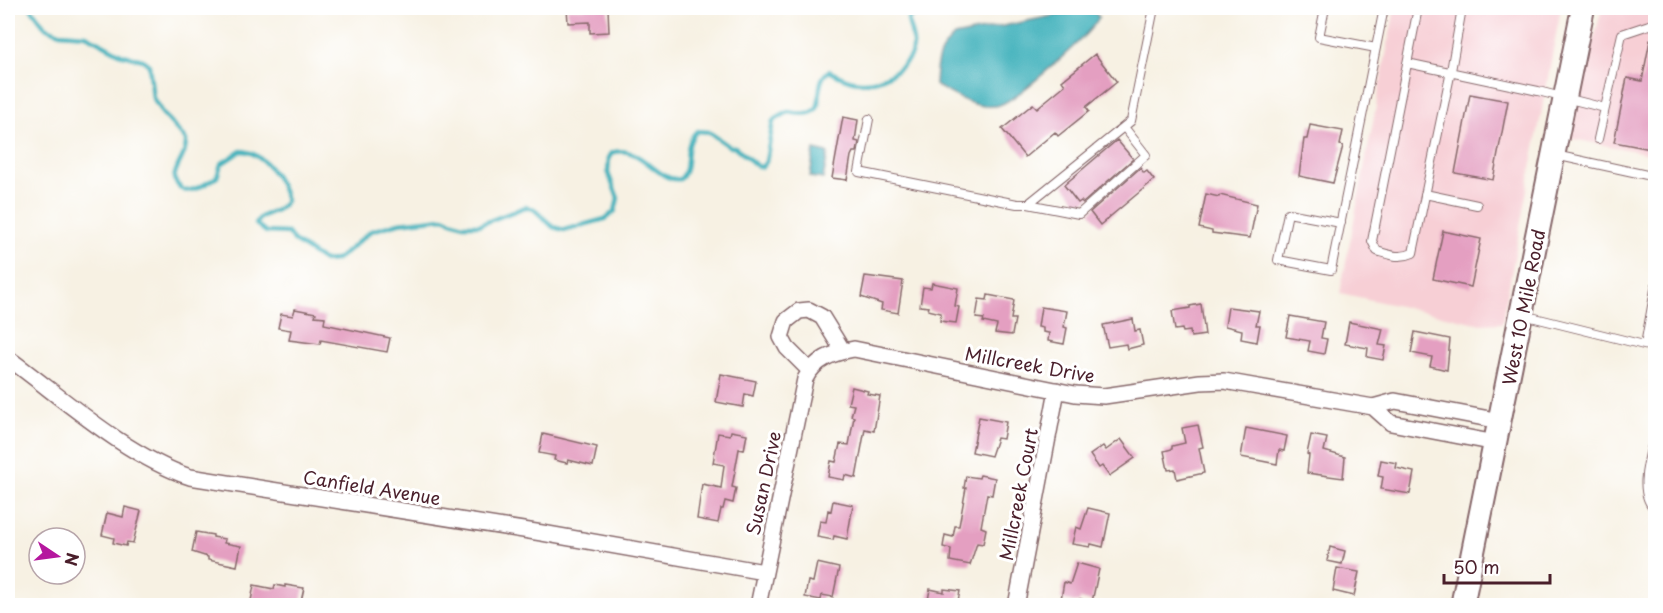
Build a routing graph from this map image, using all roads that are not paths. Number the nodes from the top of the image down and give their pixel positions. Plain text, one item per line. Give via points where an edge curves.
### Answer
1 (1154, 8) edge
2 (1325, 8) edge
3 (1384, 8) edge
4 (1418, 8) edge
5 (1461, 8) edge
6 (1583, 8) edge
7 (1656, 27) edge
8 (1376, 48) junction
9 (1407, 63) junction
10 (1451, 71) junction
11 (1565, 98) junction
12 (1605, 108) junction
13 (869, 119) dead end
14 (1124, 127) junction
15 (1598, 140) dead end
16 (1554, 154) junction
17 (1656, 177) edge
18 (1425, 194) junction
19 (1028, 204) junction
20 (1477, 205) dead end
21 (1341, 223) junction
22 (1656, 284) edge
23 (1521, 315) junction
24 (1644, 345) junction
25 (1656, 348) edge
26 (843, 351) junction
27 (8, 358) edge
28 (809, 370) junction
29 (1057, 390) junction
30 (1373, 408) junction
31 (1500, 421) junction
32 (1656, 430) edge
33 (1496, 443) junction
34 (1656, 510) edge
35 (764, 572) junction
36 (758, 606) edge
37 (1016, 606) edge
38 (1462, 606) edge

1 - 14 lane via 1131,121
2 - 8 lane via 1319,37
3 - 8 lane
4 - 9 lane
5 - 10 lane
6 - 11 street, West 10 Mile Road
7 - 12 lane via 1648,25 1622,34
8 - 21 lane
9 - 10 lane
9 - 18 lane via 1372,241 1377,251 1397,257 1413,253
10 - 11 lane
10 - 18 lane
11 - 12 lane
11 - 16 street, West 10 Mile Road
12 - 15 lane
13 - 19 lane via 859,172
14 - 19 lane
14 - 19 lane via 1146,155 1079,214
16 - 17 lane
16 - 23 street, West 10 Mile Road
18 - 20 lane
21 - 21 lane via 1331,270 1278,260 1288,213
22 - 24 lane
23 - 24 lane
23 - 31 street, West 10 Mile Road
24 - 25 lane
26 - 28 street, Millcreek Drive
26 - 28 street via 822,317 809,310 799,311 786,321 781,337
26 - 29 street, Millcreek Drive
27 - 35 street, Canfield Avenue via 112,435 160,465 190,477
28 - 35 street, Susan Drive
29 - 30 street, Millcreek Drive via 1104,396 1224,381
29 - 37 street, Millcreek Court
30 - 31 street, Millcreek Drive via 1395,400
30 - 33 street, Millcreek Drive via 1391,423
31 - 33 street, West 10 Mile Road
32 - 34 lane via 1645,492
33 - 38 street, West 10 Mile Road
35 - 36 street, Susan Drive

